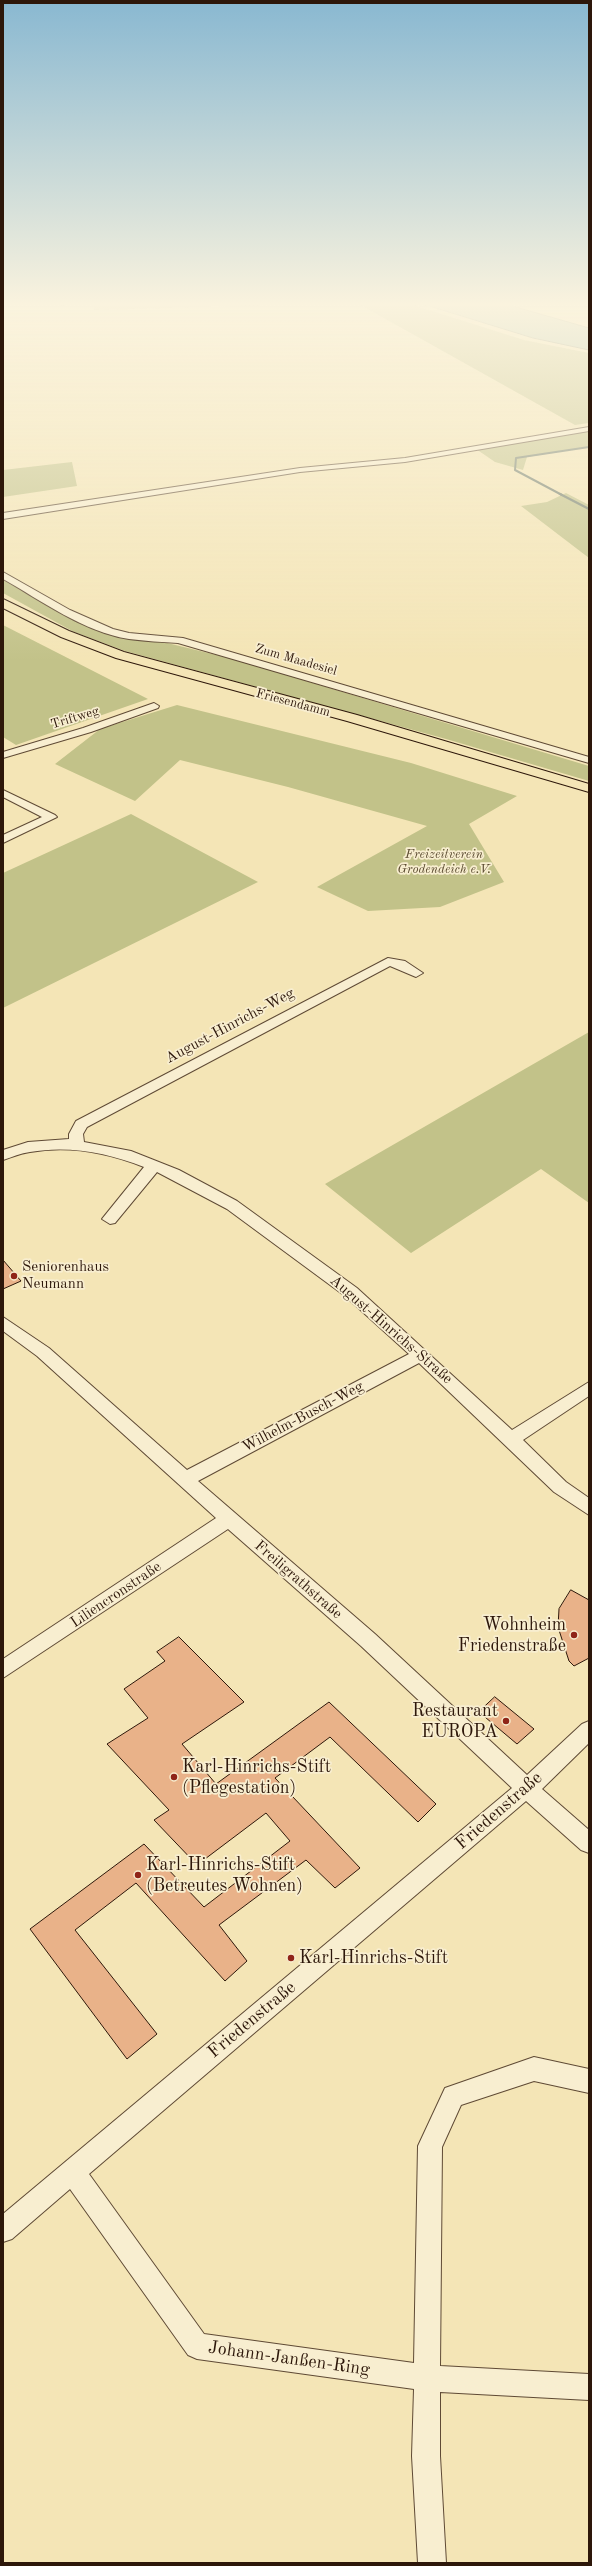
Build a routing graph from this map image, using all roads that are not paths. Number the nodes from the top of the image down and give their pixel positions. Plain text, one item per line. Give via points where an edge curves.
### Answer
1 (589, 430) edge
2 (3, 516) edge
3 (3, 575) edge
4 (3, 603) edge
5 (154, 706) dead end
6 (3, 756) edge
7 (589, 760) edge
8 (589, 788) edge
9 (3, 793) edge
10 (3, 838) edge
11 (416, 972) dead end
12 (77, 1145) junction
13 (3, 1155) edge
14 (153, 1166) junction
15 (110, 1219) dead end
16 (3, 1323) edge
17 (421, 1355) junction
18 (589, 1388) edge
19 (511, 1439) junction
20 (184, 1480) junction
21 (589, 1508) edge
22 (228, 1519) junction
23 (3, 1670) edge
24 (589, 1730) edge
25 (527, 1788) junction
26 (589, 1842) edge
27 (589, 2081) edge
28 (72, 2171) junction
29 (3, 2230) edge
30 (428, 2378) junction
31 (589, 2387) edge
32 (432, 2563) edge

1 - 2 street via 405,460 300,470
3 - 7 street, Zum Maadesiel via 81,619 121,635 179,640
4 - 8 main road, Friesendamm via 65,634 120,655 352,718
5 - 6 street, Triftweg
9 - 10 street via 51,817
11 - 12 street, August-Hinrichs-Weg via 400,964 388,962 81,1124 76,1134
12 - 13 street, August-Hinrichs-Straße via 28,1147
12 - 14 street, August-Hinrichs-Straße via 126,1154
14 - 15 street
14 - 17 street, August-Hinrichs-Straße via 174,1173 232,1205 351,1292
16 - 20 street, Freiligrathstraße via 43,1352
17 - 19 street, August-Hinrichs-Straße
17 - 20 street, Wilhelm-Busch-Weg
18 - 19 street
19 - 21 street, August-Hinrichs-Straße via 560,1487
20 - 22 street, Freiligrathstraße
22 - 23 street, Liliencronstraße
22 - 25 street, Freiligrathstraße via 368,1640
24 - 25 street, Friedenstraße
25 - 26 street, Freiligrathstraße
25 - 28 street, Friedenstraße
27 - 30 street via 534,2069 453,2096 430,2146
28 - 29 street, Friedenstraße
28 - 30 street, Johann-Janßen-Ring via 197,2346
30 - 31 street, Johann-Janßen-Ring
30 - 32 street via 426,2456

